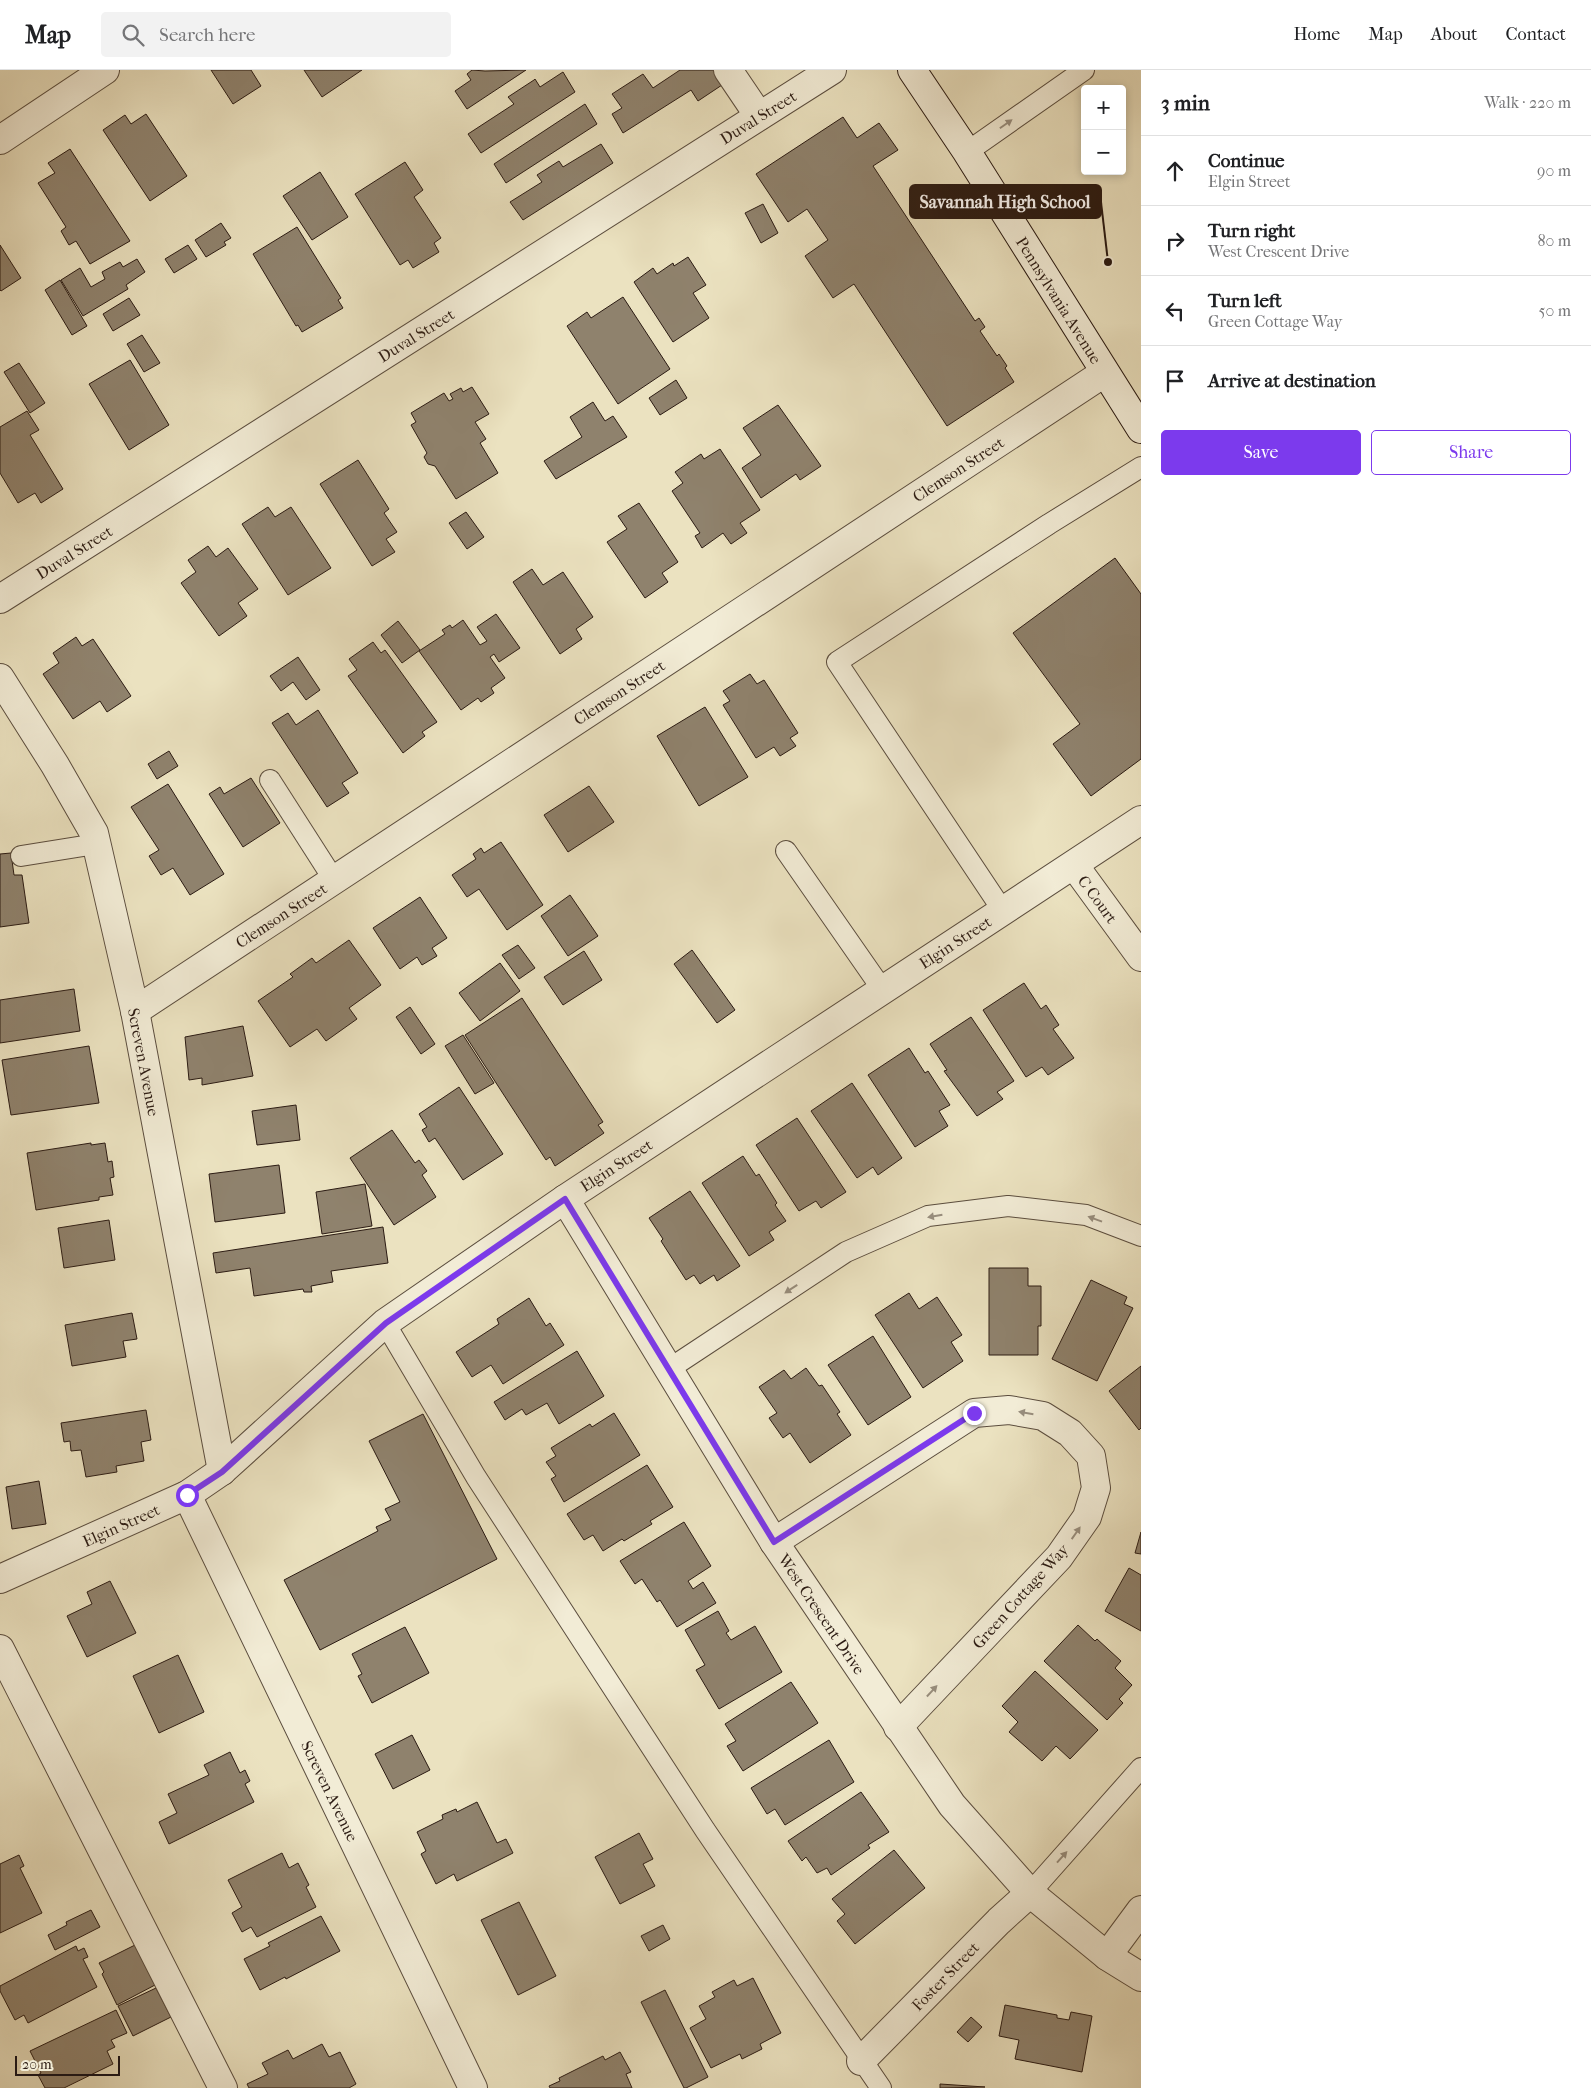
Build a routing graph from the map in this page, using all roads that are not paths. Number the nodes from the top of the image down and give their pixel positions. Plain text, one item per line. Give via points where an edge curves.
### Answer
1 (105, 70) edge
2 (728, 70) edge
3 (832, 70) edge
4 (912, 70) edge
5 (1084, 70) edge
6 (759, 116) junction
7 (0, 140) edge
8 (967, 152) junction
9 (1104, 373) junction
10 (1141, 429) edge
11 (1141, 466) edge
12 (0, 600) edge
13 (0, 678) edge
14 (270, 780) dead end
15 (1141, 820) edge
16 (96, 844) junction
17 (786, 851) dead end
18 (21, 856) dead end
19 (1074, 865) junction
20 (334, 880) junction
21 (1003, 912) junction
22 (1141, 958) edge
23 (882, 989) junction
24 (135, 1011) junction
25 (565, 1199) junction
26 (1141, 1236) edge
27 (386, 1323) junction
28 (669, 1369) junction
29 (222, 1472) junction
30 (187, 1495) junction
31 (774, 1542) junction
32 (0, 1579) edge
33 (0, 1649) edge
34 (898, 1727) junction
35 (1141, 1768) edge
36 (1030, 1893) junction
37 (1141, 1910) edge
38 (1107, 1956) junction
39 (1141, 1977) edge
40 (861, 2061) junction
41 (224, 2088) edge
42 (473, 2088) edge
43 (881, 2088) edge

1 - 7 street
2 - 6 street
3 - 6 street, Duval Street
4 - 8 street, Pennsylvania Avenue
8 -> 5 lane
6 - 12 street, Duval Street
8 - 9 street, Pennsylvania Avenue
9 - 10 street, Pennsylvania Avenue
9 - 20 street, Clemson Street
11 - 21 lane via 837,662
13 - 16 street, Screven Avenue via 55,765 94,833
14 - 20 lane
15 - 19 street, Elgin Street
16 - 18 lane
16 - 24 street, Screven Avenue
17 - 23 lane
19 - 21 street, Elgin Street
19 - 22 street, C Court
20 - 24 street, Clemson Street
21 - 23 street, Elgin Street
23 - 25 street, Elgin Street
24 - 29 street, Screven Avenue
25 - 27 street, Elgin Street
25 - 28 street, West Crescent Drive
26 -> 28 lane via 1086,1215 1008,1206 928,1216 846,1252
27 - 29 street, Elgin Street
27 - 40 lane via 476,1477
28 - 31 street, West Crescent Drive
29 - 30 street, Elgin Street
30 - 32 street, Elgin Street
30 - 42 street, Screven Avenue
31 - 34 street, West Crescent Drive
34 -> 31 street, Green Cottage Way via 1059,1557 1087,1518 1096,1488 1091,1456 1070,1434 1043,1416 1009,1410 974,1413
33 - 41 street
34 - 36 street, West Crescent Drive via 952,1805
36 -> 35 lane
36 - 38 street, West Crescent Drive
36 - 40 street, Foster Street
37 - 38 street
38 - 39 street, West Crescent Drive
40 - 43 lane

